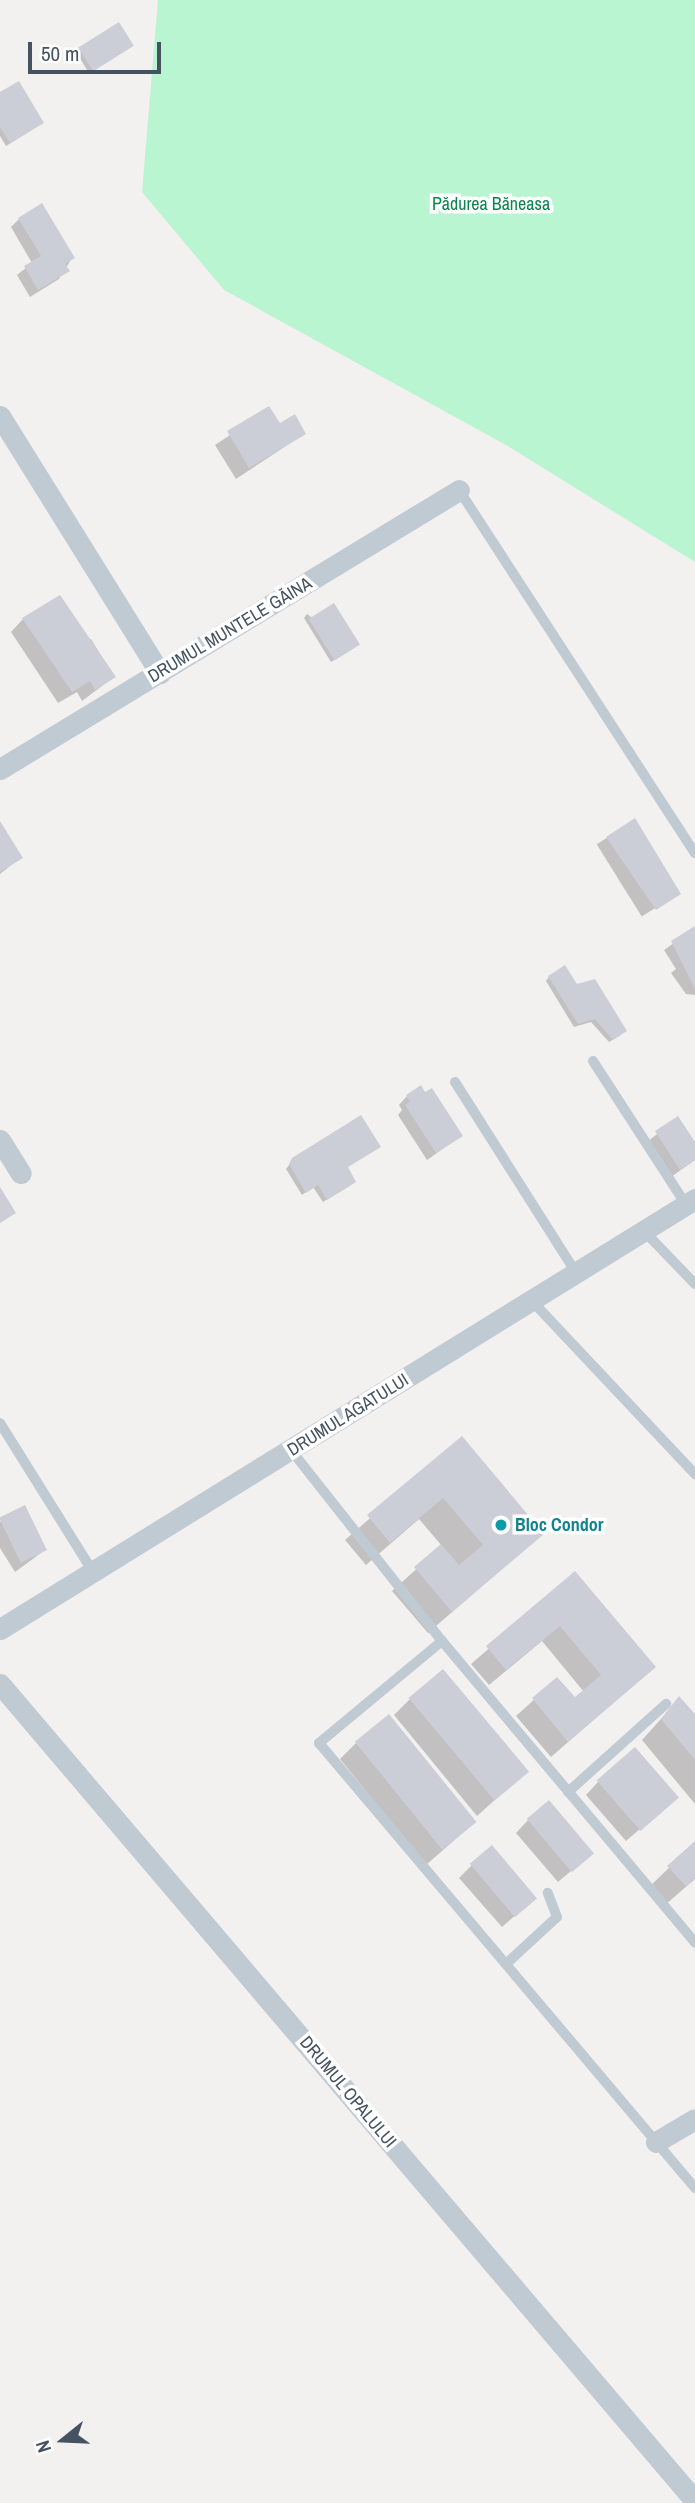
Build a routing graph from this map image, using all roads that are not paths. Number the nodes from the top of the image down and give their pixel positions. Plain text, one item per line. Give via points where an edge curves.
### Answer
1 (0, 416) edge
2 (459, 490) joint
3 (160, 673) junction
4 (0, 769) edge
5 (695, 853) edge
6 (593, 1061) dead end
7 (455, 1082) dead end
8 (0, 1140) edge
9 (21, 1173) dead end
10 (690, 1202) edge
11 (644, 1231) junction
12 (576, 1273) junction
13 (695, 1284) edge
14 (532, 1301) junction
15 (0, 1423) edge
16 (291, 1450) junction
17 (695, 1474) edge
18 (93, 1572) junction
19 (0, 1629) edge
20 (442, 1641) junction
21 (0, 1684) edge
22 (666, 1704) dead end
23 (568, 1791) junction
24 (548, 1893) dead end
25 (695, 1943) edge
26 (506, 1964) junction
27 (695, 2119) edge
28 (656, 2142) junction
29 (695, 2188) edge
30 (695, 2501) edge

1 - 3 street
2 - 3 street, DRUMUL MUNTELE GĂINA
2 - 5 lane
3 - 4 street, DRUMUL MUNTELE GĂINA
6 - 10 lane
7 - 12 lane
8 - 9 street
10 - 11 street, DRUMUL AGATULUI
11 - 12 street, DRUMUL AGATULUI
11 - 13 lane
12 - 14 street, DRUMUL AGATULUI
14 - 16 street, DRUMUL AGATULUI
14 - 17 lane
15 - 18 lane
16 - 18 street, DRUMUL AGATULUI
16 - 20 lane
18 - 19 street, DRUMUL AGATULUI
20 - 23 lane
20 - 26 lane via 319,1743
21 - 30 street, DRUMUL OPALULUI
22 - 23 lane
23 - 25 lane
24 - 26 lane via 557,1917
26 - 28 lane
27 - 28 street
28 - 29 lane

